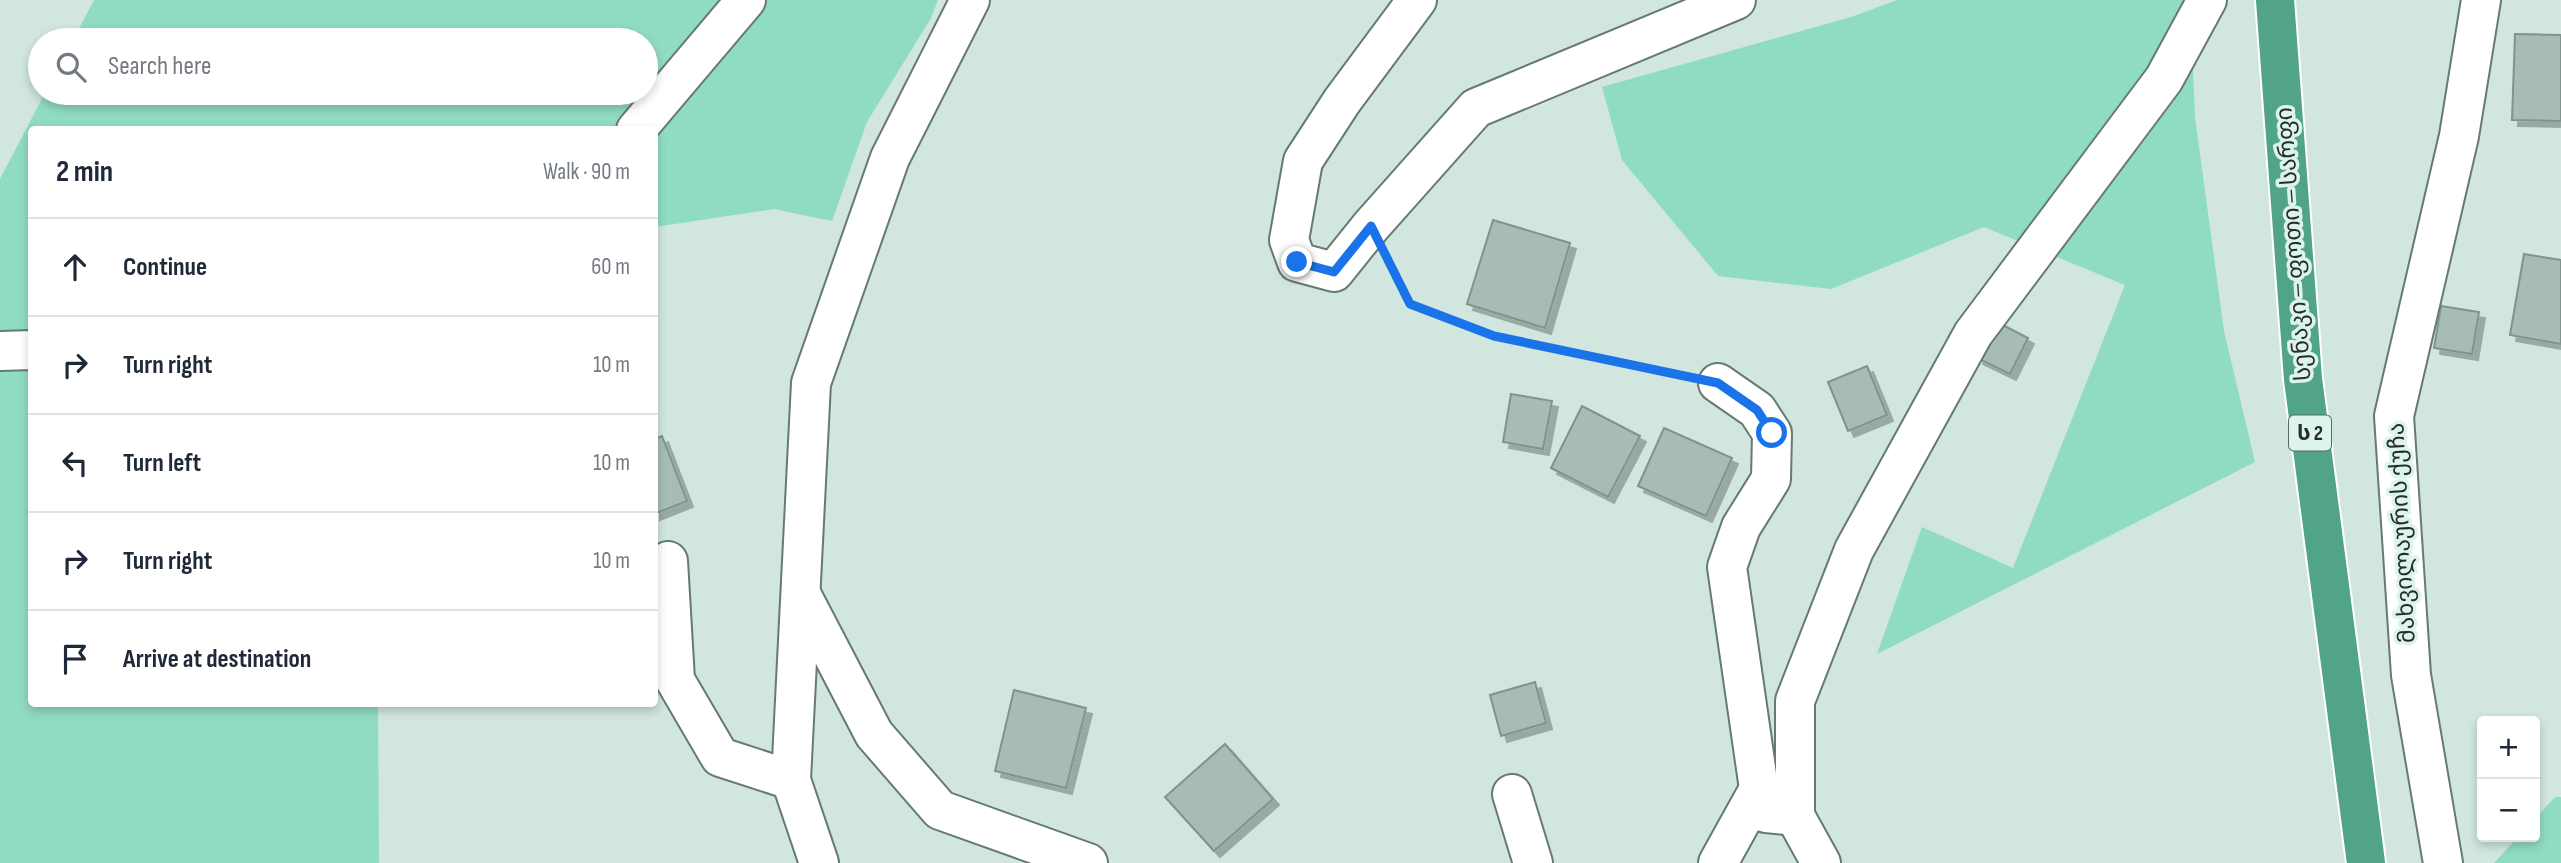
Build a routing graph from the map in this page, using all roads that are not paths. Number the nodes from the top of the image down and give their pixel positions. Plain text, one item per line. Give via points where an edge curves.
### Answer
1 (746, 0) edge
2 (970, 0) edge
3 (1417, 0) edge
4 (1736, 0) edge
5 (2207, 0) edge
6 (2275, 0) edge
7 (2481, 0) edge
8 (658, 104) edge
9 (657, 105) edge
10 (639, 126) edge
11 (28, 350) edge
12 (0, 351) edge
13 (1718, 383) road end
14 (668, 561) dead end
15 (800, 593) junction
16 (791, 780) junction
17 (1759, 789) junction
18 (1512, 794) dead end
19 (1795, 816) junction
20 (819, 863) edge
21 (1088, 863) edge
22 (1533, 863) edge
23 (1718, 863) edge
24 (1821, 863) edge
25 (2366, 863) edge
26 (2443, 863) edge

1 - 8 street
2 - 15 street via 890,158 811,383
3 - 4 street via 1303,161 1289,240 1297,262 1334,272 1476,108
5 - 19 street via 2164,79 1973,334 1854,550 1795,701
6 - 25 highway, სენაკი — ფოთი — სარფი / ს 2 via 2303,379
7 - 26 street, მახვილაურის ქუჩა via 2459,136 2394,416 2410,675
9 - 10 street
11 - 12 street
13 - 17 street via 1757,410 1772,433 1771,480 1741,527 1727,568
14 - 16 street via 675,680 720,757
15 - 16 street
15 - 21 street via 874,734 940,810
16 - 20 street
17 - 19 street via 1766,813
17 - 23 street
18 - 22 street
19 - 24 street

